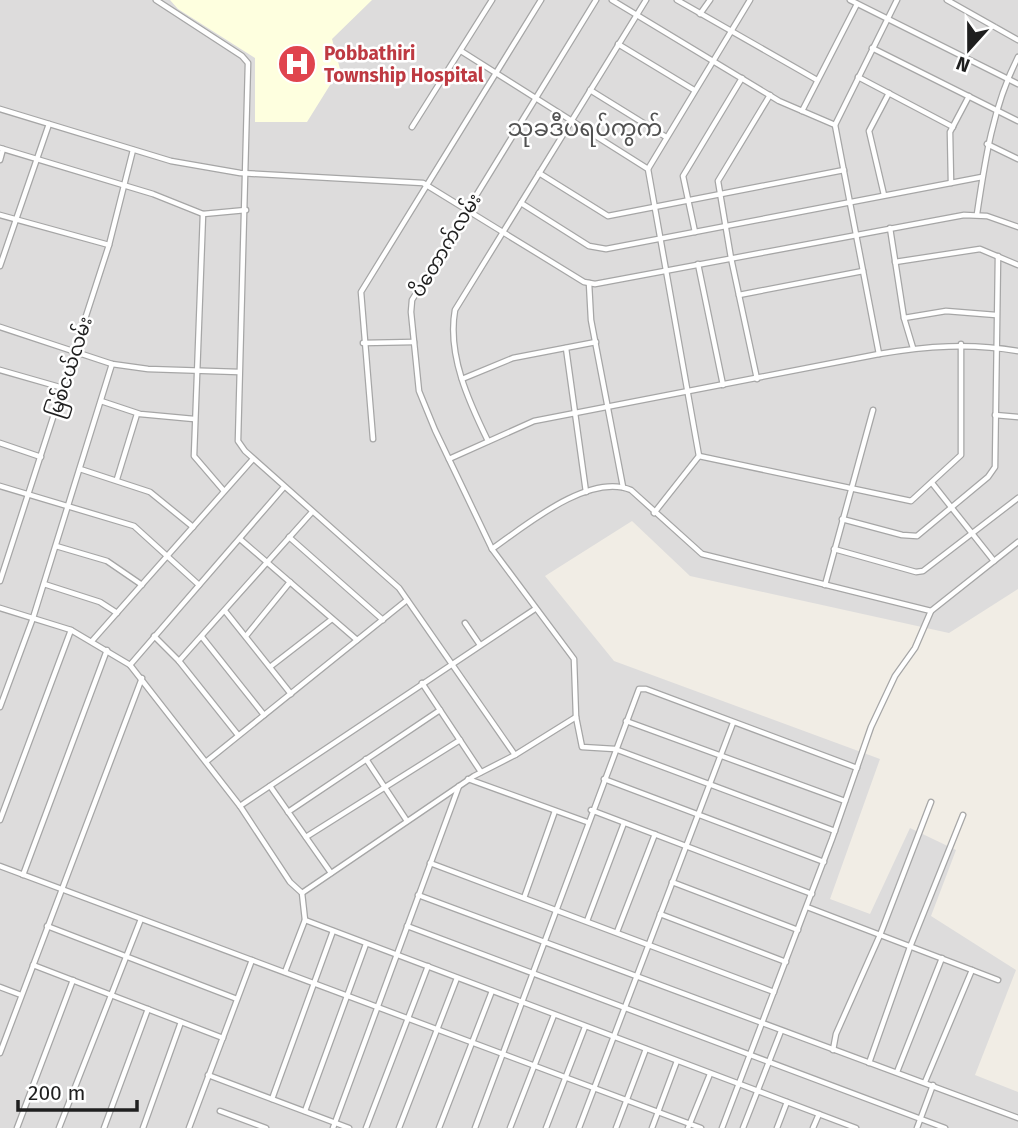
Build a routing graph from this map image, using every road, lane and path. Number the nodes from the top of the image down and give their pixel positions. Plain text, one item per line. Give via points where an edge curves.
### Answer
1 (156, 0) edge
2 (492, 0) edge
3 (541, 0) edge
4 (596, 0) edge
5 (612, 0) edge
6 (646, 0) edge
7 (677, 0) edge
8 (710, 0) edge
9 (750, 0) edge
10 (850, 0) edge
11 (897, 0) edge
12 (947, 0) edge
13 (857, 4) junction
14 (636, 14) junction
15 (700, 14) junction
16 (887, 19) junction
17 (730, 32) junction
18 (1018, 40) edge
19 (618, 44) junction
20 (873, 48) junction
21 (461, 51) junction
22 (1018, 57) edge
23 (712, 60) junction
24 (496, 72) junction
25 (858, 77) junction
26 (742, 78) junction
27 (1007, 79) junction
28 (817, 80) junction
29 (1018, 84) edge
30 (590, 90) junction
31 (694, 90) junction
32 (889, 93) junction
33 (770, 95) junction
34 (537, 96) junction
35 (969, 96) junction
36 (0, 109) edge
37 (802, 111) junction
38 (999, 112) junction
39 (572, 119) junction
40 (1018, 121) edge
41 (49, 124) junction
42 (835, 125) junction
43 (412, 127) dead end
44 (953, 127) junction
45 (666, 137) junction
46 (987, 144) junction
47 (2, 148) edge
48 (133, 150) junction
49 (37, 159) junction
50 (1018, 159) edge
51 (0, 160) edge
52 (648, 169) junction
53 (844, 170) junction
54 (247, 173) junction
55 (539, 173) junction
56 (982, 177) junction
57 (951, 183) junction
58 (123, 184) junction
59 (427, 185) junction
60 (721, 194) junction
61 (884, 195) junction
62 (688, 200) junction
63 (850, 201) junction
64 (520, 203) junction
65 (653, 206) junction
66 (246, 210) junction
67 (467, 210) junction
68 (203, 214) junction
69 (977, 214) junction
70 (0, 215) edge
71 (16, 219) junction
72 (726, 225) junction
73 (890, 228) junction
74 (1018, 228) edge
75 (502, 232) junction
76 (695, 232) junction
77 (856, 234) junction
78 (659, 239) junction
79 (109, 245) junction
80 (998, 256) junction
81 (731, 258) junction
82 (895, 262) junction
83 (698, 264) junction
84 (1018, 265) edge
85 (0, 266) edge
86 (665, 270) junction
87 (863, 271) junction
88 (589, 283) junction
89 (739, 295) junction
90 (996, 316) junction
91 (904, 318) junction
92 (0, 327) edge
93 (414, 342) junction
94 (596, 342) junction
95 (363, 343) junction
96 (961, 344) junction
97 (995, 347) junction
98 (566, 348) junction
99 (914, 348) junction
100 (1018, 351) edge
101 (75, 352) junction
102 (879, 354) junction
103 (112, 364) junction
104 (0, 369) edge
105 (195, 371) junction
106 (239, 372) junction
107 (462, 379) junction
108 (757, 379) junction
109 (723, 386) junction
110 (63, 388) junction
111 (686, 393) junction
112 (101, 401) junction
113 (608, 407) junction
114 (873, 410) dead end
115 (575, 413) junction
116 (137, 414) junction
117 (995, 415) junction
118 (1018, 417) edge
119 (194, 419) junction
120 (373, 439) dead end
121 (488, 442) junction
122 (0, 443) edge
123 (41, 457) junction
124 (699, 457) junction
125 (253, 459) junction
126 (449, 459) junction
127 (80, 469) junction
128 (117, 480) junction
129 (932, 483) junction
130 (0, 486) edge
131 (850, 486) junction
132 (284, 487) junction
133 (624, 487) junction
134 (224, 491) junction
135 (586, 492) junction
136 (29, 495) junction
137 (1018, 498) edge
138 (68, 507) junction
139 (950, 509) junction
140 (312, 512) junction
141 (654, 513) junction
142 (842, 519) junction
143 (193, 527) junction
144 (972, 536) junction
145 (289, 537) junction
146 (240, 539) junction
147 (1018, 542) edge
148 (56, 546) junction
149 (492, 549) junction
150 (834, 549) junction
151 (168, 555) junction
152 (994, 561) junction
153 (267, 562) junction
154 (0, 581) edge
155 (290, 583) junction
156 (44, 584) junction
157 (142, 585) junction
158 (199, 585) junction
159 (825, 585) junction
160 (407, 600) junction
161 (0, 608) edge
162 (535, 609) junction
163 (225, 611) junction
164 (931, 611) junction
165 (117, 612) junction
166 (33, 618) junction
167 (332, 619) junction
168 (383, 620) junction
169 (465, 623) dead end
170 (71, 629) junction
171 (155, 636) junction
172 (246, 636) junction
173 (202, 637) junction
174 (357, 640) junction
175 (92, 641) junction
176 (480, 645) junction
177 (107, 650) junction
178 (179, 661) junction
179 (452, 663) junction
180 (130, 665) junction
181 (270, 667) junction
182 (142, 678) junction
183 (422, 683) junction
184 (291, 694) junction
185 (0, 707) edge
186 (440, 710) junction
187 (264, 715) junction
188 (576, 717) junction
189 (626, 721) junction
190 (733, 723) junction
191 (238, 736) junction
192 (460, 740) junction
193 (615, 749) junction
194 (515, 755) junction
195 (720, 756) junction
196 (366, 760) junction
197 (207, 761) junction
198 (857, 768) junction
199 (481, 772) junction
200 (468, 779) junction
201 (604, 779) junction
202 (709, 785) junction
203 (270, 786) junction
204 (459, 786) junction
205 (383, 788) junction
206 (845, 801) junction
207 (932, 802) dead end
208 (240, 806) junction
209 (591, 810) junction
210 (555, 811) junction
211 (288, 812) junction
212 (698, 814) junction
213 (963, 815) dead end
214 (0, 820) edge
215 (407, 821) junction
216 (587, 822) junction
217 (624, 823) junction
218 (835, 831) junction
219 (655, 834) junction
220 (306, 837) junction
221 (686, 846) junction
222 (824, 862) junction
223 (430, 863) junction
224 (0, 866) edge
225 (331, 873) junction
226 (23, 875) junction
227 (672, 882) junction
228 (62, 890) junction
229 (302, 892) junction
230 (811, 894) junction
231 (418, 895) junction
232 (524, 898) junction
233 (807, 907) junction
234 (557, 910) junction
235 (660, 914) junction
236 (141, 919) junction
237 (305, 920) junction
238 (587, 921) junction
239 (47, 926) junction
240 (407, 926) junction
241 (798, 930) junction
242 (333, 931) junction
243 (617, 932) junction
244 (880, 935) junction
245 (544, 942) junction
246 (366, 944) junction
247 (649, 944) junction
248 (910, 947) junction
249 (396, 955) junction
250 (125, 956) junction
251 (942, 958) junction
252 (252, 960) junction
253 (786, 962) junction
254 (33, 965) junction
255 (428, 966) junction
256 (972, 970) junction
257 (285, 972) junction
258 (532, 972) junction
259 (637, 975) junction
260 (457, 978) junction
261 (73, 980) junction
262 (998, 980) dead end
263 (314, 984) junction
264 (0, 987) edge
265 (492, 991) junction
266 (774, 992) junction
267 (111, 994) junction
268 (21, 995) junction
269 (346, 996) junction
270 (237, 999) junction
271 (521, 1002) junction
272 (378, 1007) junction
273 (625, 1007) junction
274 (148, 1009) junction
275 (554, 1014) junction
276 (408, 1018) junction
277 (181, 1022) junction
278 (762, 1024) junction
279 (585, 1027) junction
280 (437, 1029) junction
281 (781, 1031) junction
282 (614, 1036) junction
283 (223, 1038) junction
284 (472, 1042) junction
285 (646, 1049) junction
286 (833, 1050) junction
287 (0, 1053) edge
288 (502, 1053) junction
289 (751, 1054) junction
290 (769, 1060) junction
291 (677, 1061) junction
292 (869, 1062) junction
293 (534, 1066) junction
294 (897, 1072) junction
295 (710, 1074) junction
296 (208, 1075) junction
297 (564, 1078) junction
298 (925, 1083) junction
299 (739, 1085) junction
300 (933, 1085) junction
301 (594, 1088) junction
302 (758, 1092) junction
303 (272, 1099) junction
304 (626, 1100) junction
305 (787, 1102) junction
306 (220, 1111) dead end
307 (305, 1111) junction
308 (659, 1112) junction
309 (819, 1114) junction
310 (1018, 1118) edge
311 (920, 1119) junction
312 (334, 1125) edge
313 (689, 1126) edge
314 (849, 1127) edge
315 (17, 1128) edge
316 (59, 1128) edge
317 (104, 1128) edge
318 (143, 1128) edge
319 (188, 1128) edge
320 (265, 1128) edge
321 (349, 1128) edge
322 (366, 1128) edge
323 (399, 1128) edge
324 (439, 1128) edge
325 (475, 1128) edge
326 (510, 1128) edge
327 (546, 1128) edge
328 (579, 1128) edge
329 (616, 1128) edge
330 (652, 1128) edge
331 (701, 1128) edge
332 (722, 1128) edge
333 (743, 1128) edge
334 (778, 1128) edge
335 (813, 1128) edge
336 (856, 1128) edge
337 (917, 1128) edge
338 (945, 1128) edge

1 - 54 street via 242,55 248,64
2 - 21 street
3 - 24 street
4 - 34 street, ပိတောက်လမ်း
5 - 14 street
6 - 14 street
7 - 15 street
8 - 15 street
9 - 17 street
10 - 13 street
11 - 16 street
12 - 18 street
13 - 16 street
13 - 28 street
14 - 19 street
14 - 23 street
15 - 17 street
16 - 20 street
16 - 27 street
17 - 23 street
17 - 28 street
19 - 30 street
19 - 31 street
20 - 25 street
20 - 35 street
21 - 24 street
21 - 43 street
22 - 27 street
23 - 26 street
23 - 31 street
24 - 34 street
24 - 59 street
25 - 32 street
25 - 42 street
26 - 33 street
26 - 62 street via 684,176
27 - 29 street
27 - 38 street
28 - 37 street
30 - 39 street
30 - 45 street
31 - 45 street
32 - 44 street
32 - 61 street via 869,131
33 - 37 street
33 - 60 street via 718,181
34 - 39 street
34 - 67 street, ပိတောက်လမ်း
35 - 38 street
35 - 44 street
36 - 41 street
37 - 42 street
38 - 40 street
38 - 46 street
39 - 52 street
39 - 55 street
41 - 48 street
41 - 49 street
42 - 53 street
44 - 57 street
45 - 52 street
46 - 50 street
46 - 56 street
47 - 49 street
47 - 51 street
48 - 54 street
48 - 58 street, မြစ်ငယ်လမ်း
49 - 58 street
49 - 71 street
52 - 65 street
53 - 60 street
53 - 63 street
54 - 59 street
54 - 66 street
55 - 64 street
55 - 65 street via 608,216
56 - 57 street
56 - 69 street
57 - 61 street
58 - 68 street
58 - 79 street, မြစ်ငယ်လမ်း
59 - 67 street
59 - 95 street via 361,292
60 - 62 street
60 - 72 street
61 - 63 street
62 - 65 street
62 - 76 street
63 - 72 street
63 - 77 street
64 - 75 street
64 - 78 street via 595,248
65 - 78 street
66 - 68 street
66 - 106 street
67 - 75 street
67 - 93 street, ပိတောက်လမ်း via 412,300
68 - 105 street
69 - 73 street
69 - 74 street
70 - 71 street
71 - 79 street
71 - 85 street
72 - 76 street
72 - 81 street
73 - 77 street
73 - 82 street
75 - 88 street
75 - 107 street via 455,310
76 - 78 street
77 - 81 street
77 - 87 street
78 - 86 street
79 - 101 street, မြစ်ငယ်လမ်း
80 - 82 street via 981,249
80 - 84 street
80 - 90 street
81 - 83 street
81 - 89 street
82 - 91 street
83 - 86 street
83 - 109 street
86 - 88 street
86 - 111 street
87 - 89 street
87 - 102 street
88 - 94 street
89 - 108 street
90 - 91 street via 946,311
90 - 97 street
91 - 99 street
92 - 101 street
93 - 95 street
93 - 126 street, ပိတောက်လမ်း via 419,391
94 - 98 street
94 - 113 street
95 - 120 street
96 - 97 street
96 - 99 street
96 - 129 street via 961,455
97 - 100 street
97 - 117 street
98 - 107 street via 513,358
98 - 115 street
99 - 102 street
101 - 103 street
101 - 110 street, မြစ်ငယ်လမ်း
102 - 108 street
103 - 105 street
103 - 112 street
104 - 110 street
105 - 106 street
105 - 119 street
106 - 125 street via 238,441
107 - 121 street
108 - 109 street
109 - 111 street
110 - 123 street, မြစ်ငယ်လမ်း
111 - 113 street
111 - 124 street
112 - 116 street
112 - 127 street
113 - 115 street
113 - 133 street
114 - 131 street
115 - 121 street via 534,421
115 - 135 street
116 - 119 street
116 - 128 street
117 - 118 street
117 - 139 street via 995,467
119 - 134 street via 194,456
121 - 126 street
122 - 123 street
123 - 136 street, မြစ်ငယ်လမ်း
124 - 131 street
124 - 141 street
125 - 132 street
125 - 134 street
126 - 149 street, ပိတောက်လမ်း
127 - 128 street
127 - 138 street
128 - 143 street via 150,492
129 - 131 street via 911,501
129 - 139 street
130 - 136 street
131 - 142 street
132 - 140 street
132 - 146 street
133 - 135 street
133 - 141 street
134 - 143 street
135 - 149 street via 556,505
136 - 138 street
136 - 154 street, မြစ်ငယ်လမ်း
137 - 144 street
138 - 148 street
138 - 151 street via 134,526
139 - 142 street via 917,536
139 - 144 street
140 - 145 street
140 - 160 street
141 - 159 street via 702,554
142 - 150 street
143 - 151 street
144 - 150 street via 916,572
144 - 152 street
145 - 153 street
145 - 168 street
146 - 153 street
146 - 158 street
147 - 152 street
148 - 156 street
148 - 157 street via 107,561
149 - 162 street, ပိတောက်လမ်း
150 - 159 street
151 - 157 street
151 - 158 street
152 - 164 street
153 - 155 street
153 - 163 street
155 - 167 street
155 - 172 street
156 - 165 street
156 - 166 street
157 - 165 street
158 - 171 street
159 - 164 street
160 - 168 street
160 - 179 street
161 - 166 street
162 - 176 street
162 - 188 street, ပိတောက်လမ်း via 574,659
163 - 172 street
163 - 173 street
164 - 198 street via 915,648 895,676
165 - 175 street
166 - 170 street
166 - 185 street
167 - 174 street
167 - 181 street
168 - 174 street
169 - 176 street
170 - 175 street
170 - 214 street
171 - 178 street
171 - 180 street
172 - 181 street
173 - 178 street
173 - 187 street
174 - 184 street
175 - 177 street
176 - 179 street
177 - 180 street
177 - 226 street
178 - 191 street
179 - 183 street
179 - 194 street
180 - 182 street
181 - 184 street
182 - 197 street
182 - 228 street
183 - 186 street
183 - 203 street
184 - 187 street
186 - 192 street
186 - 196 street
187 - 191 street
188 - 193 street, ပိတောက်လမ်း via 582,747
188 - 194 street
189 - 190 street via 640,687
189 - 193 street
189 - 195 street
190 - 195 street
190 - 198 street
191 - 197 street
192 - 199 street
192 - 205 street
193 - 201 street
193 - 202 street
194 - 199 street
195 - 202 street
195 - 206 street
196 - 205 street
196 - 211 street
197 - 208 street
198 - 206 street
199 - 200 street
200 - 204 street
200 - 210 street
201 - 209 street
201 - 212 street
202 - 212 street
202 - 218 street
203 - 208 street
203 - 211 street
204 - 215 street
204 - 223 street
205 - 215 street
205 - 220 street
206 - 218 street
207 - 244 street
208 - 229 street via 290,882
209 - 216 street
209 - 217 street
210 - 216 street
210 - 232 street
211 - 220 street
212 - 221 street
212 - 222 street
213 - 248 street
215 - 225 street
216 - 234 street
217 - 219 street
217 - 238 street
218 - 222 street
219 - 221 street
219 - 243 street
220 - 225 street
221 - 227 street
221 - 230 street
222 - 230 street
223 - 231 street
223 - 232 street
224 - 226 street
225 - 229 street
226 - 228 street
227 - 235 street
227 - 241 street
228 - 236 street
228 - 239 street
229 - 237 street
230 - 233 street
231 - 240 street
231 - 245 street
232 - 234 street
233 - 241 street
233 - 244 street
234 - 238 street
234 - 245 street
235 - 247 street
235 - 253 street
236 - 250 street
236 - 252 street
237 - 242 street
237 - 257 street
238 - 243 street
239 - 250 street
239 - 254 street
240 - 249 street
240 - 258 street
241 - 253 street
242 - 246 street
242 - 263 street
243 - 247 street
244 - 248 street
244 - 286 street
245 - 258 street
245 - 259 street
246 - 249 street
246 - 269 street
247 - 259 street
247 - 266 street
248 - 251 street
248 - 292 street
249 - 255 street
249 - 272 street
250 - 267 street
250 - 270 street
251 - 256 street
251 - 294 street
252 - 257 street
252 - 270 street
253 - 266 street
254 - 261 street
254 - 268 street
255 - 260 street
255 - 276 street
256 - 262 street
256 - 298 street
257 - 263 street
258 - 271 street
258 - 273 street
259 - 273 street
259 - 278 street
260 - 265 street
260 - 280 street
261 - 267 street
261 - 315 street
263 - 269 street
263 - 303 street
264 - 268 street
265 - 271 street
265 - 284 street
266 - 278 street
267 - 274 street
267 - 316 street
268 - 287 street
269 - 272 street
269 - 307 street
270 - 283 street
271 - 275 street
271 - 288 street
272 - 276 street
272 - 312 street
273 - 282 street
273 - 289 street
274 - 277 street
274 - 317 street
275 - 279 street
275 - 293 street
276 - 280 street
276 - 322 street
277 - 283 street
277 - 318 street
278 - 281 street
278 - 289 street
279 - 282 street
279 - 297 street
280 - 284 street
280 - 323 street
281 - 286 street
281 - 290 street
282 - 285 street
282 - 301 street
283 - 296 street
284 - 288 street
284 - 324 street
285 - 291 street
285 - 304 street
286 - 292 street
288 - 293 street
288 - 325 street
289 - 290 street
289 - 299 street
290 - 302 street
290 - 311 street
291 - 295 street
291 - 308 street
292 - 294 street
293 - 297 street
293 - 326 street
294 - 298 street
295 - 299 street
295 - 313 street
296 - 303 street
296 - 319 street
297 - 301 street
297 - 327 street
298 - 300 street
299 - 302 street
299 - 332 street
300 - 310 street
300 - 311 street
301 - 304 street
301 - 328 street
302 - 305 street
302 - 333 street
303 - 307 street
304 - 308 street
304 - 329 street
305 - 309 street
305 - 334 street
306 - 320 street
307 - 312 street
308 - 313 street
308 - 330 street
309 - 314 street
309 - 335 street
311 - 337 street
311 - 338 street
312 - 321 street
313 - 331 street
314 - 336 street

